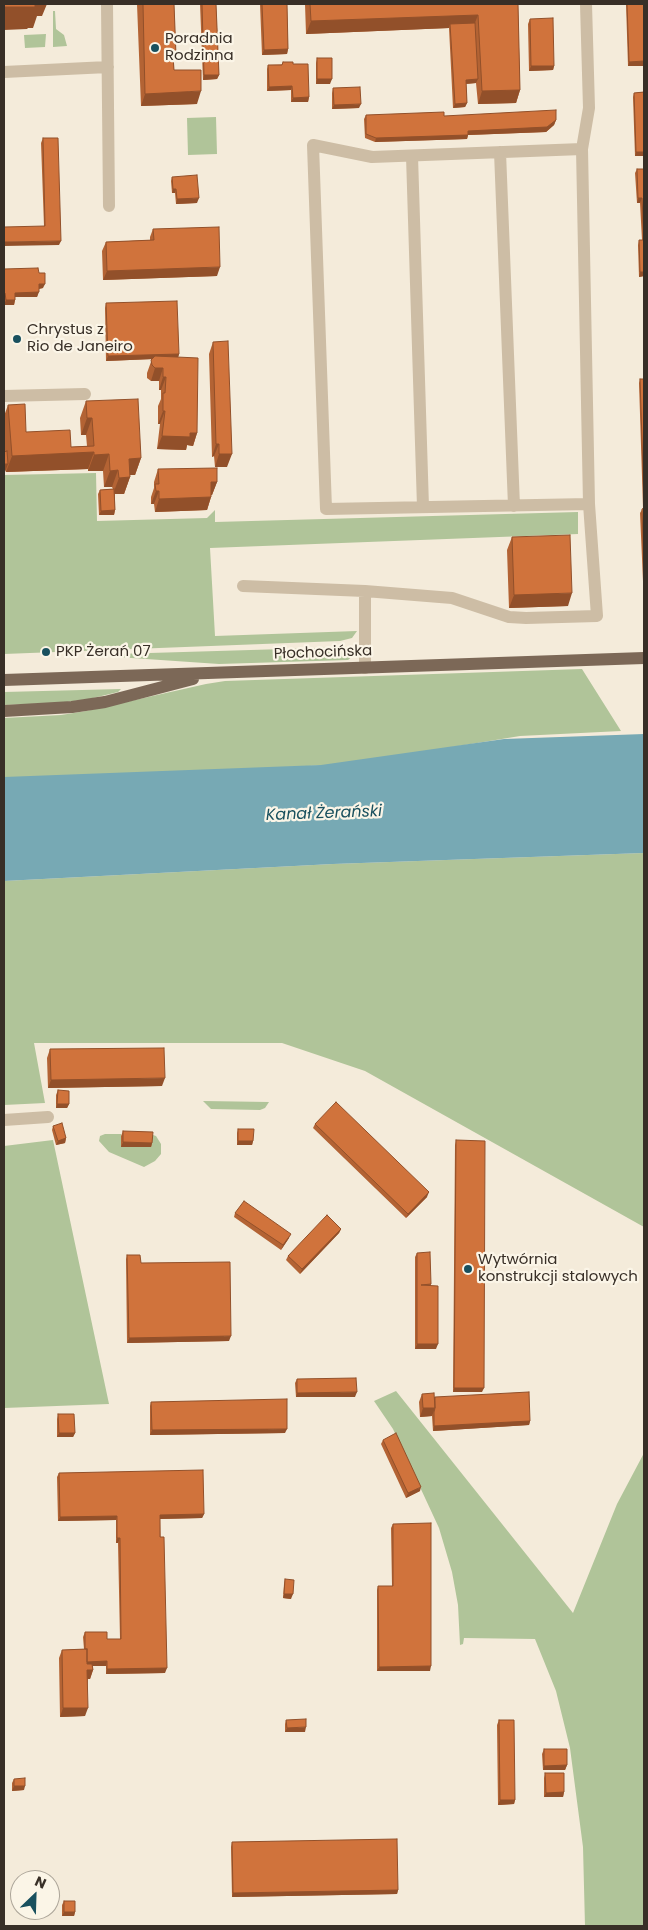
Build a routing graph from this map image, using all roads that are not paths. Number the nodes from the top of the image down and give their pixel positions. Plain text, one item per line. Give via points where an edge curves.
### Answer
1 (107, 4) edge
2 (586, 4) edge
3 (108, 68) junction
4 (4, 72) edge
5 (582, 149) junction
6 (500, 152) junction
7 (412, 156) junction
8 (109, 206) dead end
9 (85, 394) dead end
10 (4, 396) edge
11 (589, 504) junction
12 (514, 506) junction
13 (423, 507) junction
14 (243, 586) dead end
15 (365, 591) junction
16 (644, 658) edge
17 (365, 668) junction
18 (214, 673) junction
19 (4, 680) edge
20 (4, 711) edge
21 (48, 1117) dead end
22 (4, 1120) edge

1 - 3 lane
2 - 5 lane via 589,108
3 - 4 lane
3 - 8 lane
5 - 6 lane
5 - 11 lane
6 - 7 lane
6 - 12 lane
7 - 13 lane
7 - 13 lane via 372,157 313,145 326,509
9 - 10 lane
11 - 12 lane
11 - 15 lane via 597,616 508,617 452,598
12 - 13 lane
14 - 15 lane
15 - 17 lane
16 - 17 main road, Płochocińska
17 - 18 main road, Płochocińska
18 - 19 main road, Płochocińska
18 - 20 main road via 105,702
21 - 22 lane

